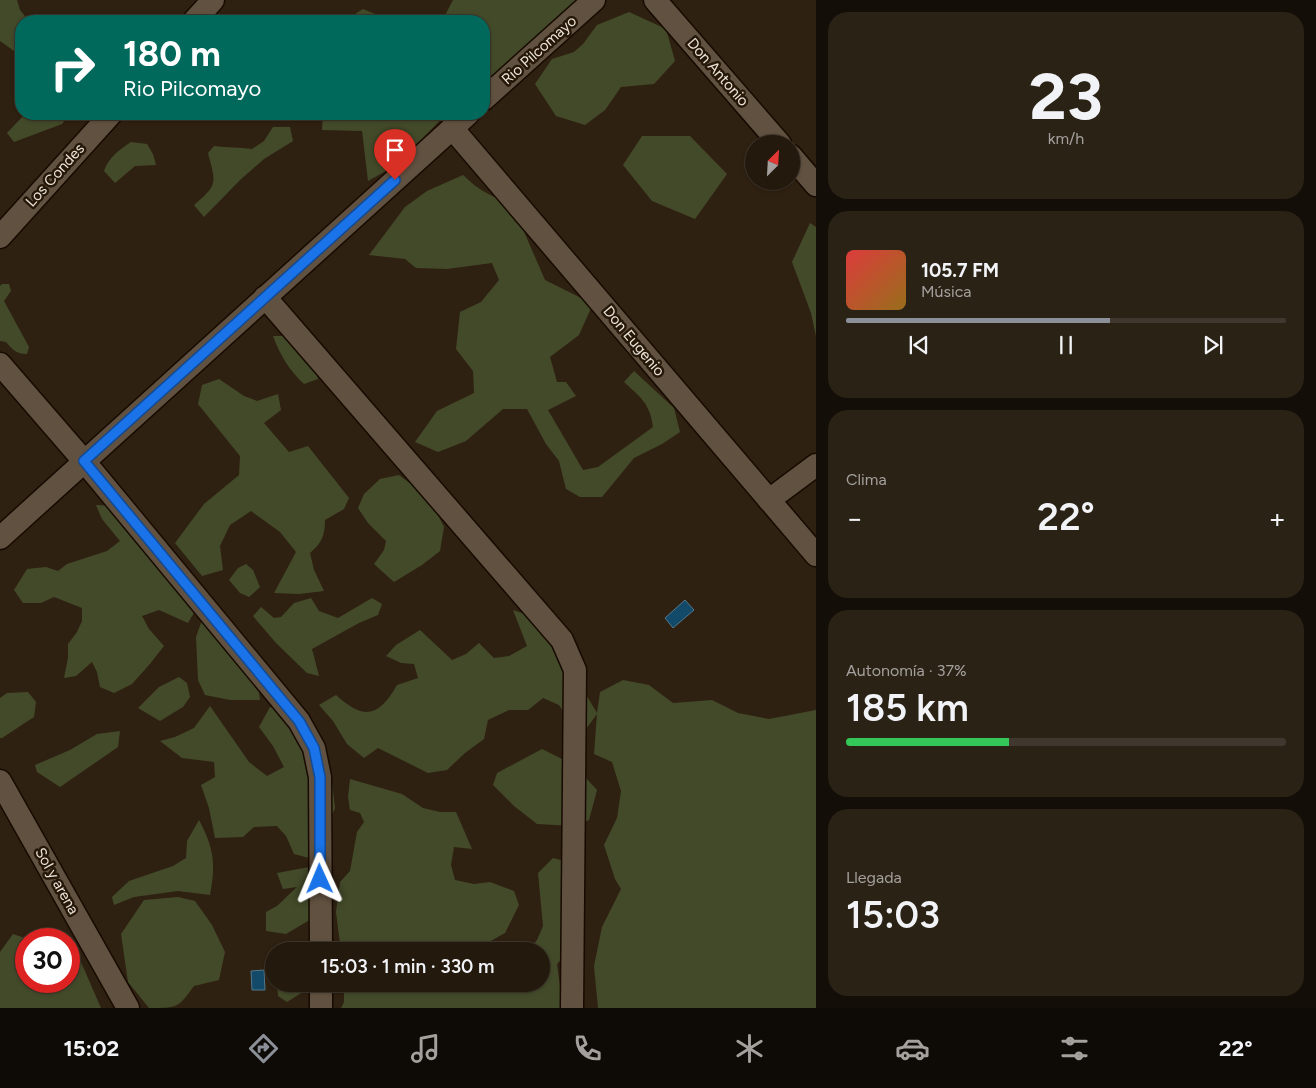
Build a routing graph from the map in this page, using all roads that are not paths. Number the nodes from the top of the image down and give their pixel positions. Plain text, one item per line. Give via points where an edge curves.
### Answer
1 (213, 0) edge
2 (594, 0) edge
3 (655, 0) edge
4 (199, 15) edge
5 (490, 94) edge
6 (106, 120) edge
7 (460, 121) edge
8 (772, 135) edge
9 (800, 166) edge
10 (816, 185) edge
11 (0, 237) edge
12 (265, 297) junction
13 (0, 364) edge
14 (84, 461) junction
15 (816, 465) edge
16 (769, 500) junction
17 (0, 538) edge
18 (816, 555) edge
19 (0, 781) edge
20 (321, 942) edge
21 (321, 992) edge
22 (128, 1008) edge
23 (321, 1008) edge
24 (572, 1008) edge

1 - 4 street
2 - 5 street, Rio Pilcomayo
3 - 8 street, Don Antonio
6 - 11 street, Los Condes
7 - 12 street
7 - 16 street, Don Eugenio
9 - 10 street
12 - 14 street
12 - 24 street via 562,640 575,670
13 - 14 street
14 - 17 street
14 - 20 street via 299,721 314,748 320,777
15 - 16 street
16 - 18 street, Don Eugenio
19 - 22 street, Sol y arena
21 - 23 street

